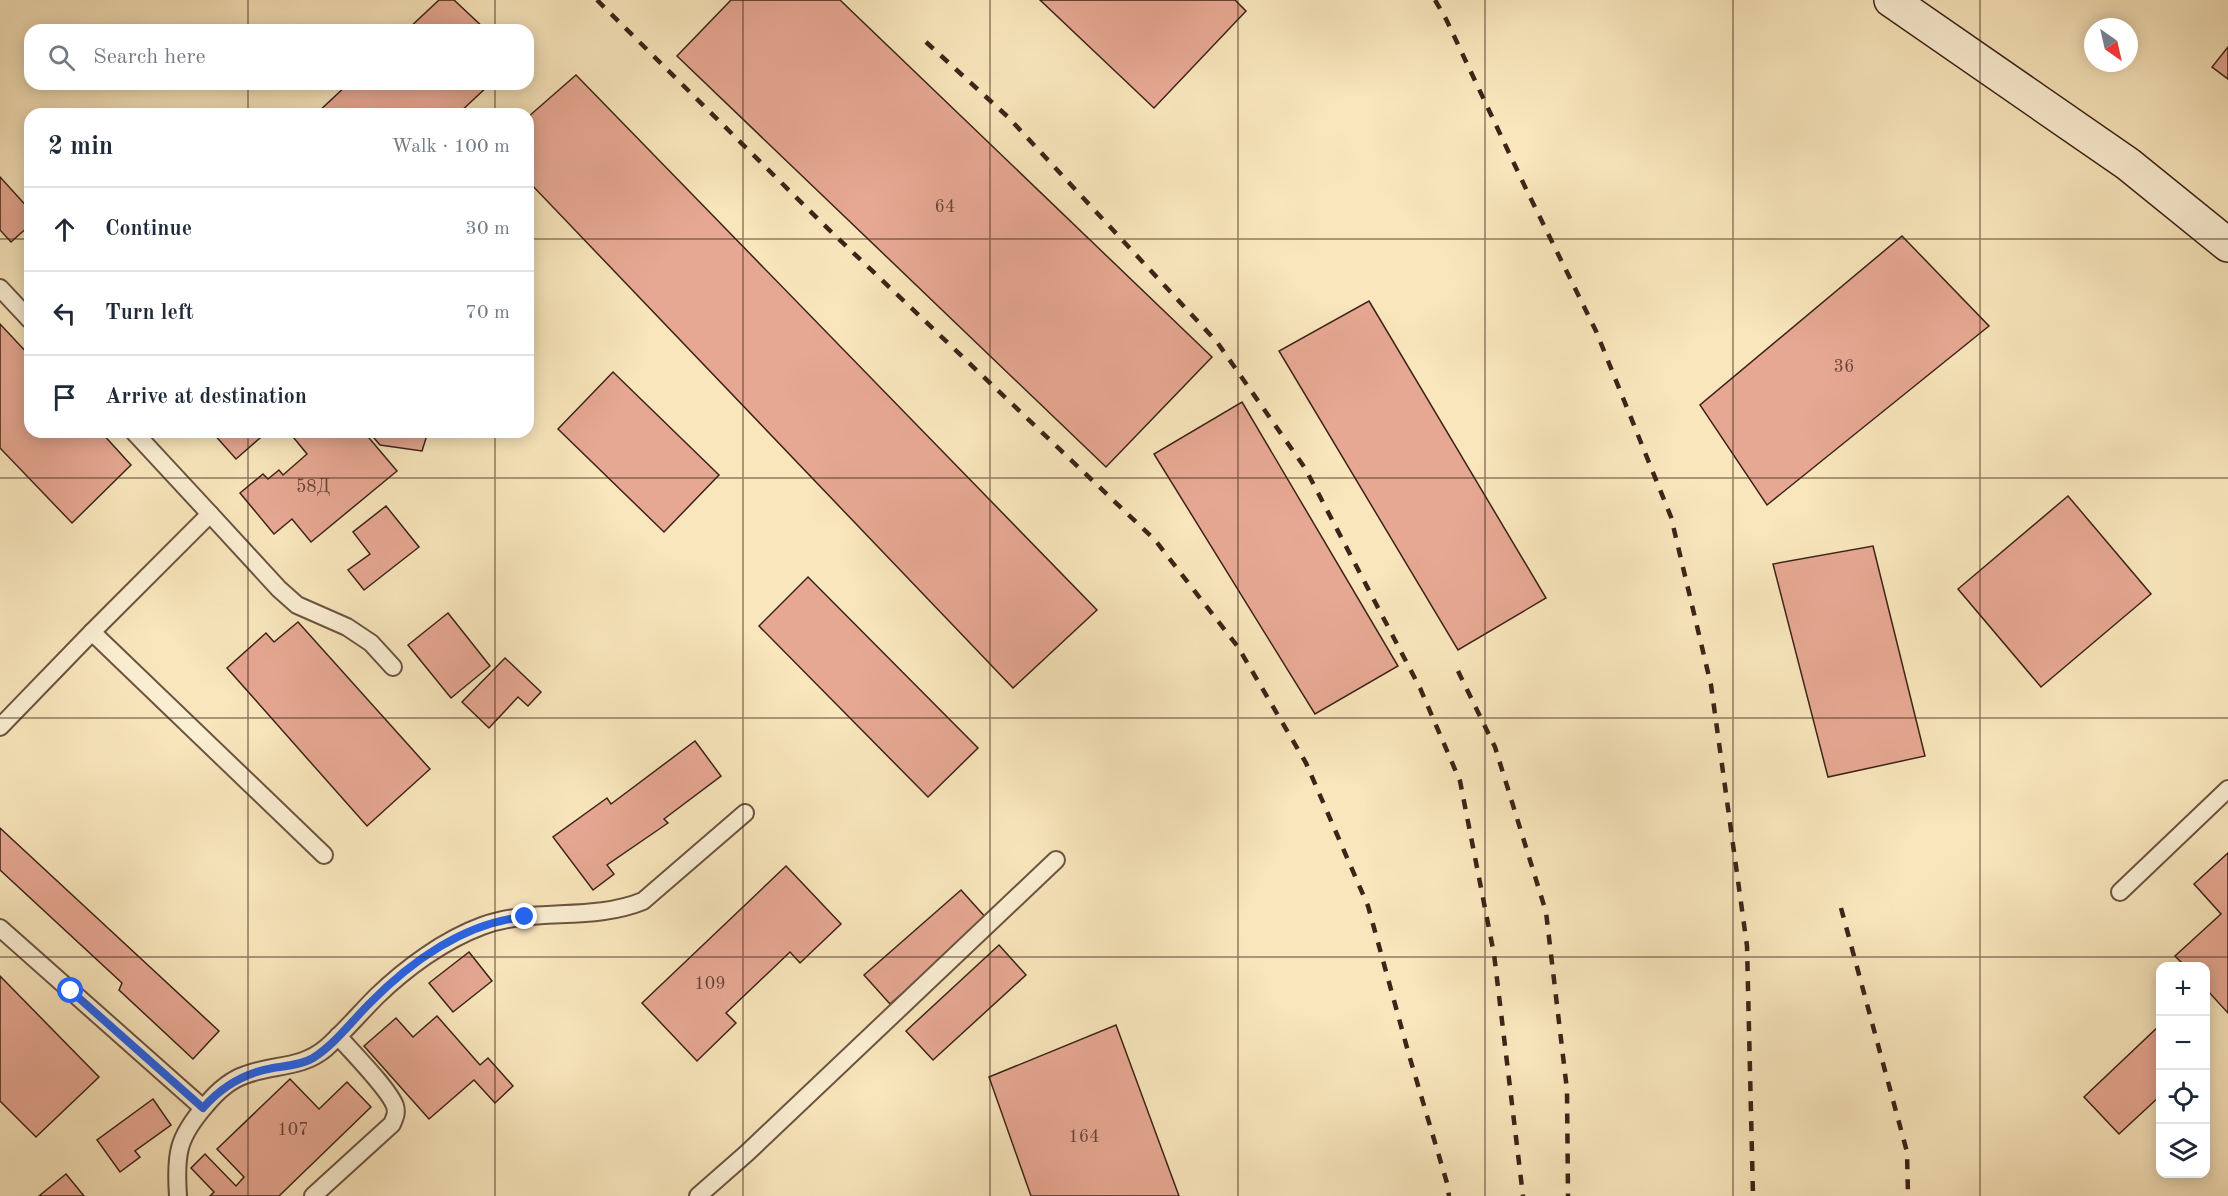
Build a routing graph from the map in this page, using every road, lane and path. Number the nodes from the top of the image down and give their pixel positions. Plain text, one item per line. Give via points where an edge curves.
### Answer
1 (1891, 0) edge
2 (2228, 244) edge
3 (0, 288) edge
4 (24, 314) edge
5 (140, 438) edge
6 (210, 514) junction
7 (92, 632) junction
8 (393, 667) dead end
9 (0, 727) edge
10 (2228, 789) edge
11 (746, 813) dead end
12 (324, 855) dead end
13 (1056, 860) dead end
14 (2120, 892) dead end
15 (0, 928) edge
16 (338, 1036) junction
17 (203, 1108) junction
18 (178, 1196) edge
19 (313, 1196) edge
20 (698, 1196) edge

1 - 2 main road via 2128,164
3 - 4 lane
5 - 6 lane
6 - 7 lane
6 - 8 lane via 297,605 371,643
7 - 9 lane
7 - 12 lane
10 - 14 lane
11 - 16 lane via 643,901 628,907 508,919 462,934 379,994
13 - 20 lane
15 - 17 lane
16 - 17 lane via 312,1059 244,1075
16 - 19 lane via 389,1095 396,1115 392,1124
17 - 18 lane via 184,1133 178,1153

